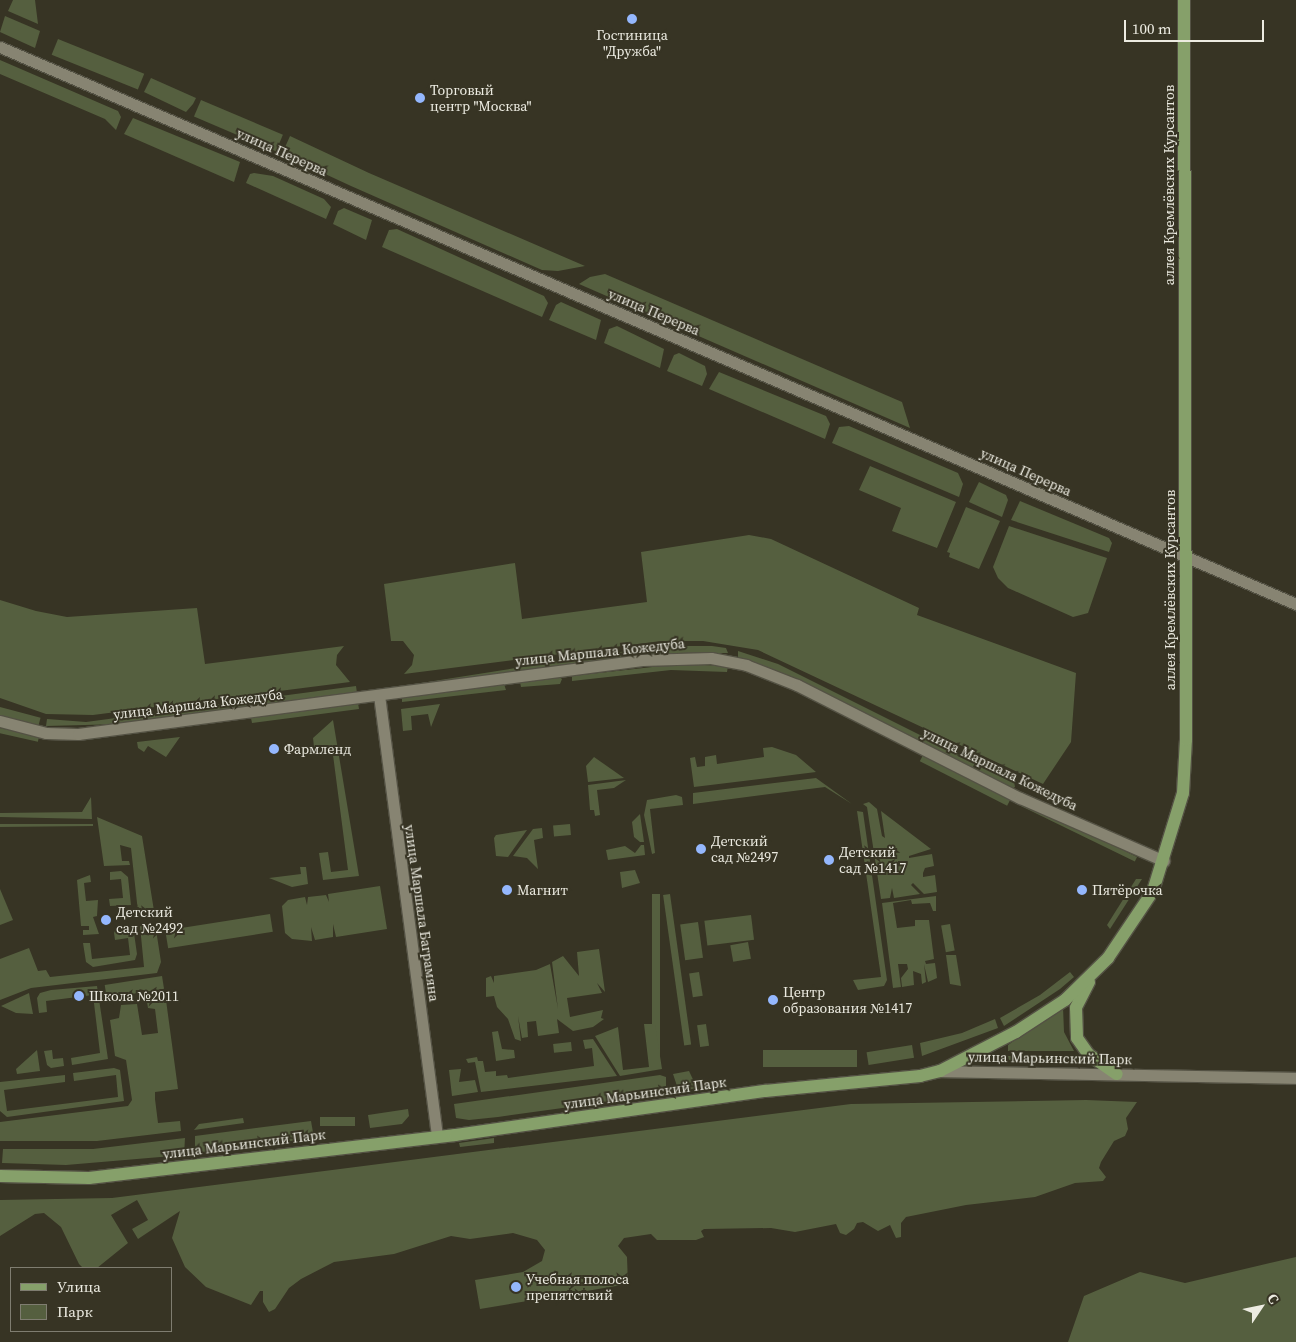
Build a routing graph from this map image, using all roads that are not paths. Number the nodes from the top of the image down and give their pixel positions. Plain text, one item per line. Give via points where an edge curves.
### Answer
1 (1184, 0) edge
2 (0, 47) edge
3 (1186, 558) junction
4 (1296, 604) edge
5 (379, 695) junction
6 (0, 721) edge
7 (1164, 861) junction
8 (1095, 971) junction
9 (940, 1071) junction
10 (1117, 1074) junction
11 (1296, 1078) edge
12 (437, 1136) junction
13 (0, 1176) edge

1 - 3 main road, аллея Кремлёвских Курсантов
2 - 3 street, улица Перерва
3 - 4 street, улица Перерва
3 - 7 main road, аллея Кремлёвских Курсантов via 1183,793
5 - 6 street, улица Маршала Кожедуба via 78,734 46,733
5 - 7 street, улица Маршала Кожедуба via 642,660 684,657 731,662 797,685 1020,798
5 - 12 street, улица Маршала Баграмяна
7 - 8 main road, аллея Кремлёвских Курсантов via 1153,891 1132,926
8 - 9 main road, аллея Кремлёвских Курсантов via 1065,1000 1016,1032
8 - 10 main road via 1076,1008 1077,1038 1088,1054
9 - 10 street, улица Марьинский Парк
9 - 12 main road, улица Марьинский Парк via 920,1076 765,1091
10 - 11 street, улица Марьинский Парк
12 - 13 main road, улица Марьинский Парк via 89,1178

